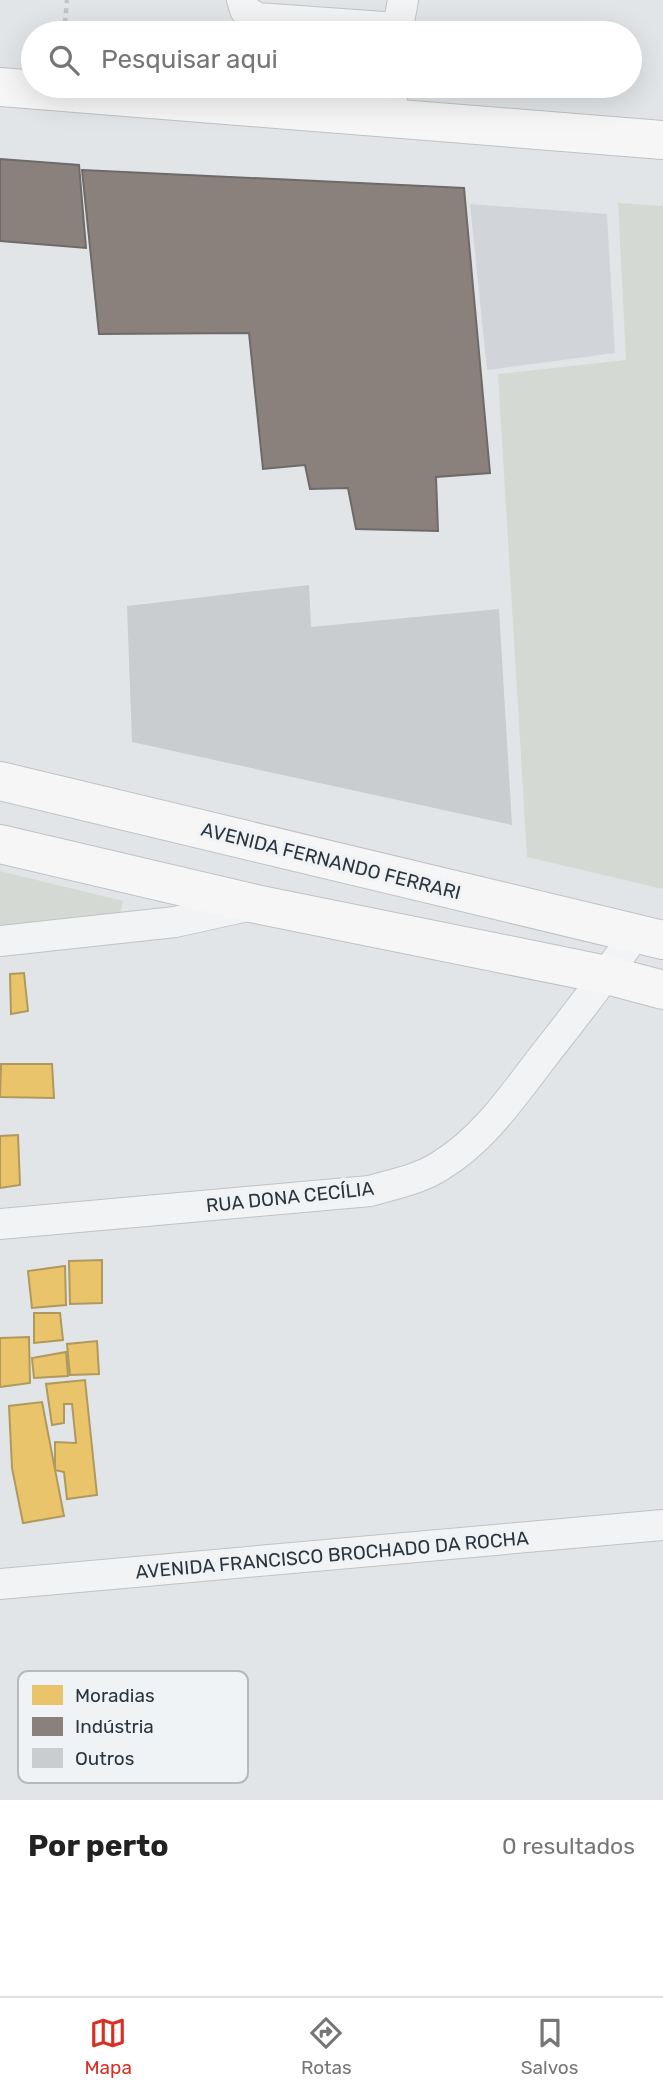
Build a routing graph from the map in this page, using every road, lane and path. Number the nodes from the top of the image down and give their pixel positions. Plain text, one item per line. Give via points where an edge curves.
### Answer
1 (67, 0) edge
2 (242, 0) edge
3 (399, 20) edge
4 (65, 21) edge
5 (0, 88) edge
6 (21, 89) edge
7 (280, 98) edge
8 (392, 102) edge
9 (663, 140) edge
10 (0, 781) edge
11 (0, 844) edge
12 (256, 904) junction
13 (649, 937) edge
14 (0, 942) edge
15 (607, 975) junction
16 (663, 990) edge
17 (0, 1224) edge
18 (663, 1525) edge
19 (0, 1584) edge

1 - 4 path
2 - 3 street via 245,10 257,18
5 - 6 main road
7 - 8 main road
8 - 9 main road
10 - 13 main road, AVENIDA FERNANDO FERRARI
11 - 12 main road
12 - 14 street via 174,922
12 - 15 main road
13 - 15 street, RUA DONA CECÍLIA
15 - 16 main road
15 - 17 street, RUA DONA CECÍLIA via 470,1144 439,1167 404,1182 370,1191
18 - 19 street, AVENIDA FRANCISCO BROCHADO DA ROCHA

